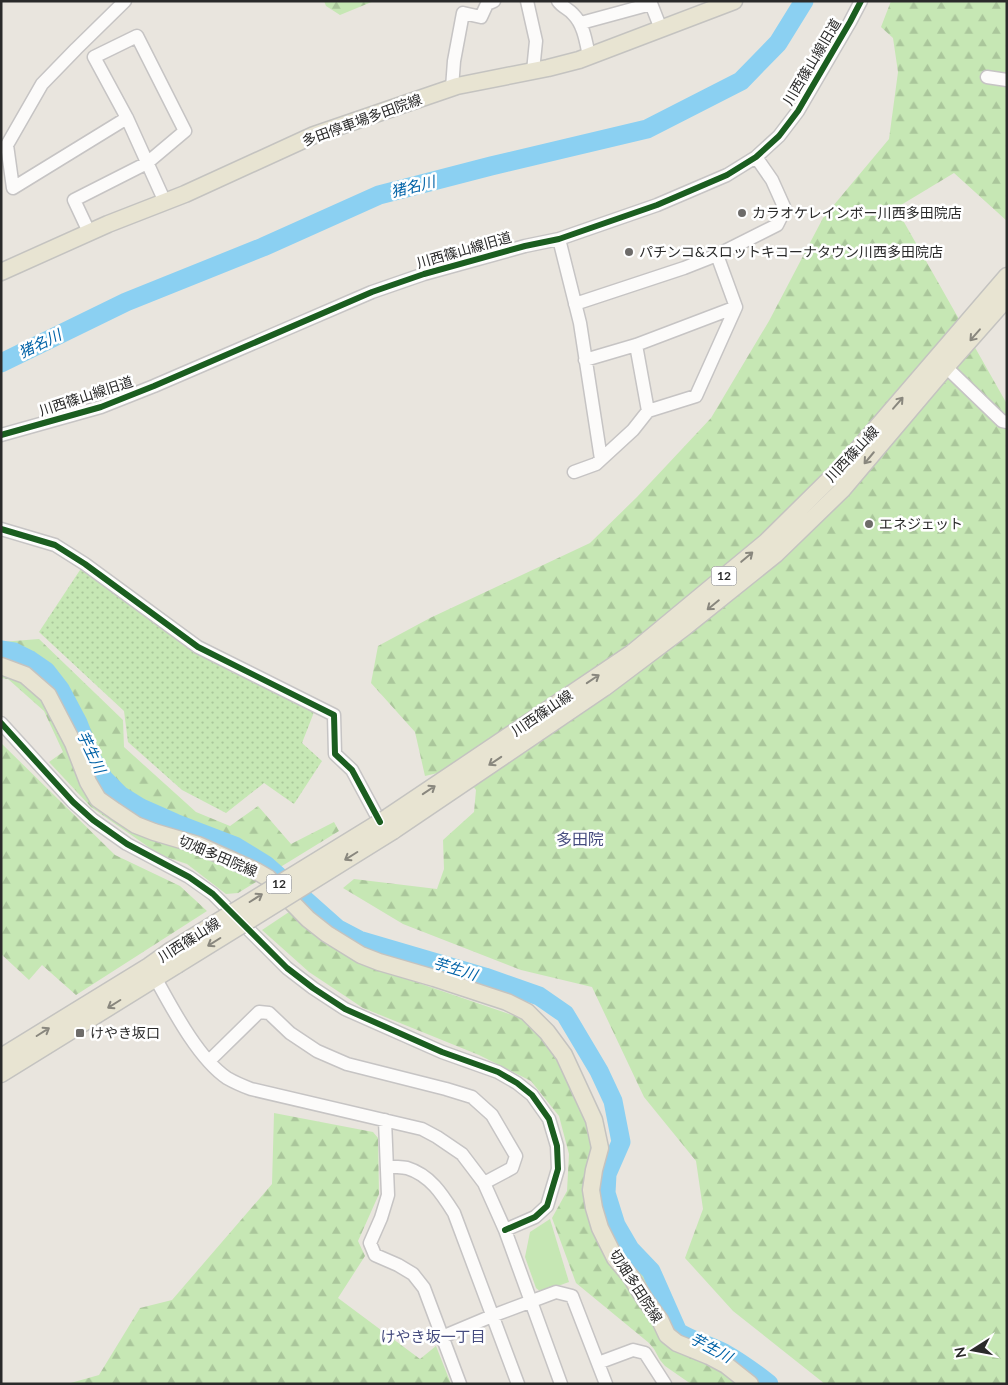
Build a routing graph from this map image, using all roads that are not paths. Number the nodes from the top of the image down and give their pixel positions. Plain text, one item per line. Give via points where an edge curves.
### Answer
1 (125, 1) edge
2 (494, 1) edge
3 (527, 1) edge
4 (558, 1) edge
5 (734, 1) edge
6 (861, 1) edge
7 (650, 2) edge
8 (581, 23) junction
9 (661, 29) junction
10 (589, 56) junction
11 (533, 71) junction
12 (987, 77) dead end
13 (1007, 80) edge
14 (452, 88) junction
15 (127, 118) junction
16 (756, 157) junction
17 (147, 163) junction
18 (165, 202) junction
19 (89, 232) junction
20 (559, 239) junction
21 (717, 255) junction
22 (1, 272) edge
23 (1007, 276) edge
24 (1007, 298) edge
25 (575, 304) junction
26 (736, 307) junction
27 (636, 346) junction
28 (586, 360) junction
29 (946, 367) junction
30 (648, 411) junction
31 (1007, 422) edge
32 (1, 435) edge
33 (601, 459) junction
34 (574, 472) dead end
35 (1, 529) edge
36 (1, 666) edge
37 (1, 723) edge
38 (387, 823) junction
39 (152, 972) junction
40 (1, 1057) edge
41 (208, 1061) junction
42 (1, 1074) edge
43 (385, 1120) junction
44 (388, 1166) junction
45 (484, 1183) junction
46 (505, 1230) junction
47 (530, 1302) junction
48 (492, 1316) junction
49 (442, 1337) junction
50 (598, 1362) junction
51 (460, 1384) edge
52 (518, 1384) edge
53 (561, 1384) edge
54 (606, 1384) edge
55 (665, 1384) edge
56 (750, 1384) edge

1 - 15 street via 42,84 7,145 13,188
2 - 14 street via 487,4 481,17 463,14
3 - 11 street via 536,41
4 - 8 street
5 - 9 main road, 多田停車場多田院線
6 - 16 street, 川西篠山線旧道 via 798,111 779,136
7 - 8 street
7 - 9 street
8 - 10 street
9 - 10 main road, 多田停車場多田院線
10 - 11 main road, 多田停車場多田院線
11 - 14 main road, 多田停車場多田院線
12 - 13 street
14 - 18 main road, 多田停車場多田院線 via 314,135
15 - 17 street
15 - 17 street via 94,57 137,36 185,131
16 - 20 street, 川西篠山線旧道 via 727,175 658,205
16 - 21 street via 772,180 785,209 777,225
17 - 18 street
17 - 19 street via 74,200
18 - 19 main road, 多田停車場多田院線
19 - 22 main road, 多田停車場多田院線
20 - 25 street
20 - 32 street, 川西篠山線旧道 via 424,274 372,292 101,407
21 - 25 street
21 - 26 street
38 -> 23 main road, 川西篠山線 / 12 via 632,653 766,542 848,462
24 -> 29 main road, 川西篠山線 / 12
25 - 28 street
26 - 27 street
26 - 30 street via 696,396
27 - 28 street
27 - 30 street
28 - 33 street
29 - 31 street via 1002,421
29 -> 38 main road, 川西篠山線 / 12 via 842,490 776,554 604,688
30 - 33 street via 633,430
33 - 34 street
35 - 38 street via 55,545 198,647 334,715 335,754 352,770
36 - 56 main road, 切畑多田院線 via 25,675 48,695 98,799 136,825 198,846 256,871 268,878 308,919 361,955 507,1002 527,1012 564,1055 594,1120 600,1148 591,1190 600,1228 615,1258 660,1320 667,1335 677,1343 726,1365
37 - 46 street via 93,820 126,844 189,876 213,894 288,968 313,988 345,1009 442,1052 498,1072 532,1095 549,1119 557,1146 558,1169 547,1206 535,1217
38 - 39 main road, 川西篠山線 / 12, bridge
40 -> 39 main road, 川西篠山線 / 12
39 - 41 street
39 -> 42 main road, 川西篠山線 / 12
41 - 43 street via 226,1078 251,1089
41 - 45 street via 259,1012 268,1013 317,1051 347,1064 472,1097 492,1116 516,1156 512,1168
43 - 44 street
43 - 45 street via 437,1137 462,1154
44 - 48 street via 406,1168 425,1177 442,1194 454,1214
44 - 49 street via 388,1195 370,1243 375,1255 413,1274 424,1288
45 - 46 street
46 - 47 street
47 - 48 street
47 - 50 street via 556,1292 572,1296
47 - 53 street
48 - 49 street
48 - 52 street
49 - 51 street
50 - 54 street
50 - 55 street via 633,1350 645,1353

